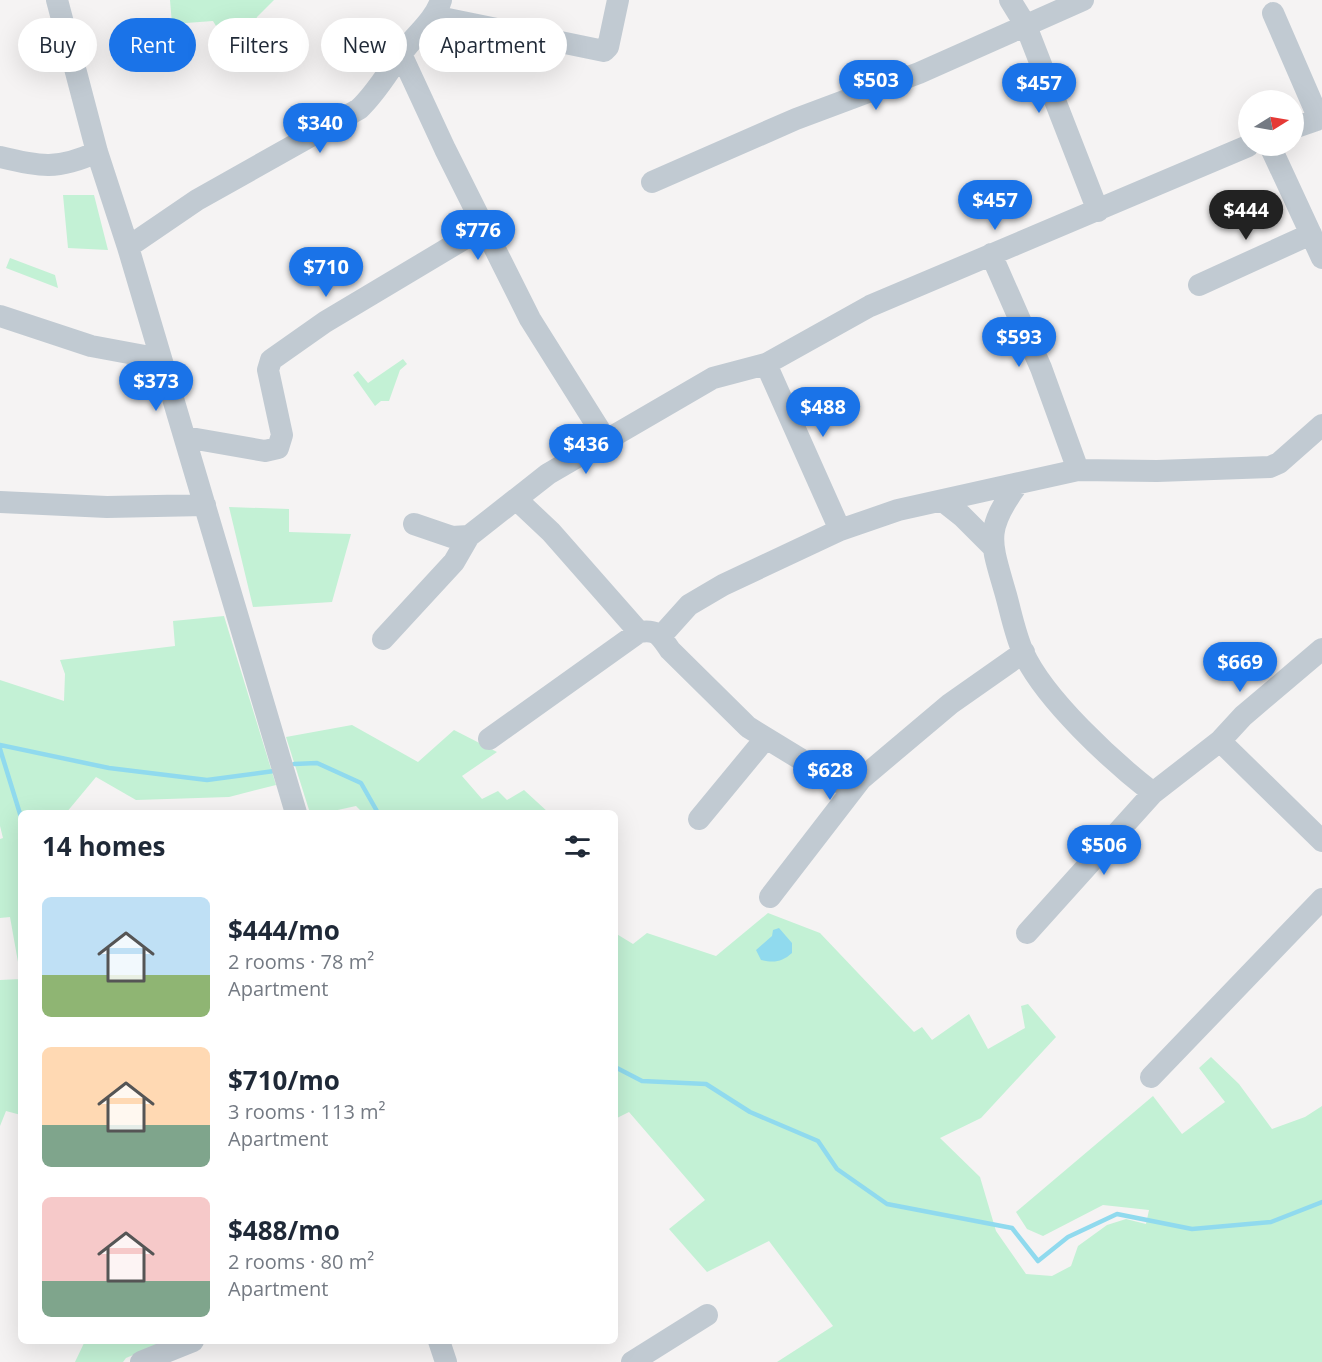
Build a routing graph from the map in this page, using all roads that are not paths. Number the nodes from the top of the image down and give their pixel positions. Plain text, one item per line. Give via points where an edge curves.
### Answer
1 (57, 0) edge
2 (618, 0) edge
3 (1010, 0) edge
4 (1083, 0) edge
5 (437, 8) edge
6 (1273, 13) dead end
7 (1026, 26) junction
8 (407, 46) edge
9 (407, 67) edge
10 (389, 72) edge
11 (1320, 119) edge
12 (1304, 124) edge
13 (1238, 150) edge
14 (97, 152) junction
15 (1275, 156) edge
16 (0, 157) edge
17 (652, 182) dead end
18 (1098, 211) junction
19 (484, 227) junction
20 (1311, 234) junction
21 (128, 248) junction
22 (991, 254) junction
23 (1322, 258) edge
24 (1199, 285) dead end
25 (0, 316) edge
26 (161, 359) junction
27 (766, 364) junction
28 (1322, 425) edge
29 (185, 437) junction
30 (606, 440) junction
31 (1078, 470) junction
32 (1018, 484) junction
33 (516, 499) junction
34 (943, 501) junction
35 (0, 502) edge
36 (205, 505) junction
37 (414, 524) dead end
38 (840, 530) junction
39 (469, 536) junction
40 (992, 546) junction
41 (639, 632) junction
42 (662, 635) junction
43 (383, 639) dead end
44 (1322, 649) edge
45 (1024, 652) junction
46 (489, 739) dead end
47 (765, 739) junction
48 (1220, 741) junction
49 (861, 779) junction
50 (1153, 793) junction
51 (295, 810) edge
52 (699, 819) dead end
53 (1322, 841) edge
54 (770, 897) dead end
55 (1322, 899) edge
56 (1027, 933) dead end
57 (1151, 1077) dead end
58 (707, 1315) dead end
59 (186, 1344) edge
60 (440, 1344) edge
61 (141, 1362) edge
62 (446, 1362) edge
63 (632, 1362) edge

1 - 14 street
2 - 5 street via 604,51
3 - 7 street
4 - 7 street
5 - 8 street
6 - 11 street
7 - 17 street
7 - 18 street
9 - 19 street
10 - 21 street via 359,109 197,200
11 - 12 street
13 - 18 street
14 - 16 street via 74,162 44,166
14 - 21 street
15 - 20 street
18 - 22 street
19 - 29 street via 325,322 271,360 268,370 282,435 278,448 265,451
19 - 30 street via 530,319
20 - 23 street
20 - 24 street
21 - 26 street
22 - 27 street via 870,306
22 - 31 street via 1041,369
25 - 26 street via 91,346
26 - 29 street
27 - 30 street via 713,378
27 - 38 street
28 - 31 street via 1270,467
29 - 36 street
30 - 33 street via 548,474
31 - 32 street
32 - 34 street
32 - 40 street via 998,516
33 - 39 street
33 - 41 street via 551,532
34 - 38 street via 898,510
34 - 40 street
35 - 36 street via 107,507
36 - 51 street
37 - 39 street via 452,537
38 - 42 street via 704,596
39 - 43 street via 454,562
40 - 45 street
41 - 42 street via 651,630
41 - 46 street
42 - 47 street via 670,650
44 - 48 street via 1243,716
45 - 49 street via 950,704
45 - 50 street via 1044,684 1079,726 1122,769
47 - 49 street via 838,782
47 - 52 street
48 - 50 street
48 - 53 street
49 - 54 street
50 - 56 street
55 - 57 street
58 - 63 street
59 - 61 street
60 - 62 street

